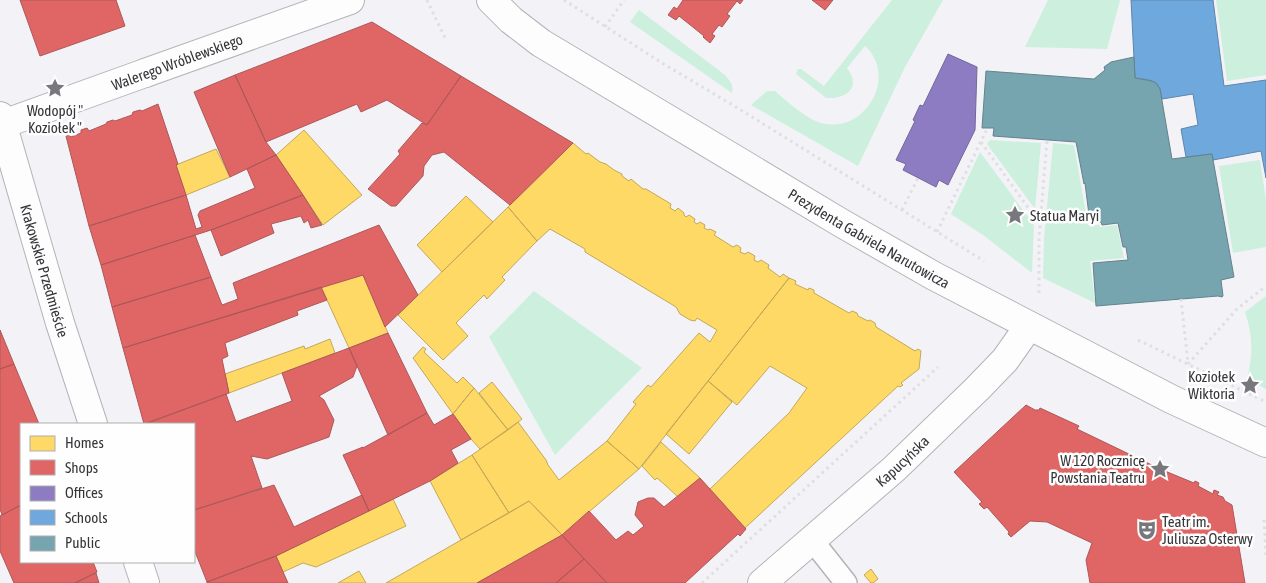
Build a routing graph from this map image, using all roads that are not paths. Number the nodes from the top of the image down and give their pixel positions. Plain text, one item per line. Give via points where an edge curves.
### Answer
1 (350, 0) edge
2 (491, 0) edge
3 (1, 120) edge
4 (1029, 326) junction
5 (93, 423) edge
6 (1266, 443) edge
7 (812, 540) junction
8 (138, 563) edge
9 (145, 583) edge
10 (762, 583) edge
11 (846, 583) edge

1 - 3 street, Walerego Wróblewskiego
2 - 4 street, Prezydenta Gabriela Narutowicza via 510,20 541,43 843,224
3 - 5 street, Krakowskie Przedmieście
4 - 6 street, Prezydenta Gabriela Narutowicza via 1171,399
4 - 7 street, Kapucyńska via 977,390 894,469
7 - 10 street, Kapucyńska
7 - 11 lane
8 - 9 street

